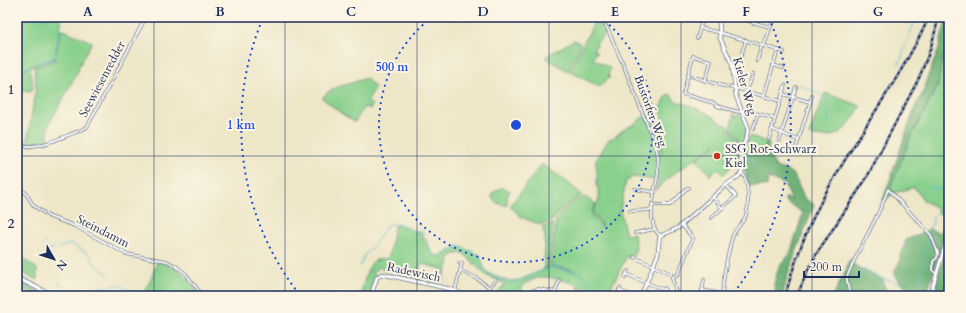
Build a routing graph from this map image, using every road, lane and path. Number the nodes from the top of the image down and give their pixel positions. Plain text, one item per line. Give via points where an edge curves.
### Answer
1 (146, 17) edge
2 (600, 17) edge
3 (703, 17) edge
4 (719, 17) edge
5 (735, 17) edge
6 (755, 17) edge
7 (774, 17) edge
8 (753, 23) junction
9 (700, 28) junction
10 (770, 28) junction
11 (719, 33) junction
12 (697, 38) dead end
13 (746, 40) junction
14 (763, 46) junction
15 (778, 50) junction
16 (784, 52) dead end
17 (741, 56) dead end
18 (757, 61) dead end
19 (773, 65) junction
20 (783, 68) dead end
21 (753, 74) dead end
22 (688, 75) junction
23 (705, 81) junction
24 (785, 85) dead end
25 (796, 87) dead end
26 (735, 89) junction
27 (747, 91) junction
28 (783, 94) junction
29 (764, 96) junction
30 (812, 96) dead end
31 (793, 97) junction
32 (780, 101) junction
33 (810, 102) junction
34 (741, 111) junction
35 (758, 114) junction
36 (775, 119) junction
37 (753, 129) dead end
38 (772, 129) junction
39 (782, 133) junction
40 (769, 138) dead end
41 (798, 140) junction
42 (779, 142) dead end
43 (17, 146) edge
44 (796, 148) dead end
45 (742, 173) junction
46 (726, 185) junction
47 (17, 188) edge
48 (689, 188) dead end
49 (634, 189) dead end
50 (654, 192) junction
51 (713, 197) junction
52 (652, 205) junction
53 (722, 208) junction
54 (651, 210) junction
55 (630, 211) dead end
56 (711, 218) dead end
57 (682, 225) junction
58 (655, 228) junction
59 (949, 232) edge
60 (635, 233) dead end
61 (660, 236) junction
62 (634, 257) dead end
63 (460, 263) dead end
64 (653, 265) junction
65 (461, 271) junction
66 (626, 274) dead end
67 (937, 274) junction
68 (673, 277) junction
69 (17, 278) edge
70 (496, 280) dead end
71 (559, 280) dead end
72 (704, 280) dead end
73 (646, 282) junction
74 (490, 288) junction
75 (577, 289) dead end
76 (619, 290) dead end
77 (702, 290) junction
78 (455, 291) junction
79 (530, 291) dead end
80 (555, 292) junction
81 (662, 295) dead end
82 (722, 295) edge
83 (54, 296) edge
84 (203, 296) edge
85 (371, 296) edge
86 (467, 296) edge
87 (482, 296) edge
88 (554, 296) edge
89 (574, 296) edge
90 (632, 296) edge
91 (641, 296) edge
92 (677, 296) edge
93 (701, 296) edge
94 (850, 296) edge
95 (930, 296) edge

1 - 43 street, Seewiesenredder via 86,127 42,145
2 - 50 street, Bustorfer Weg via 623,64 656,147 658,165
3 - 9 street
4 - 11 street, Kieler Weg
5 - 8 street
6 - 8 street
7 - 10 street
8 - 10 street
9 - 11 street
9 - 12 street
10 - 14 street
11 - 13 street
11 - 26 street, Kieler Weg via 732,64
13 - 14 street
13 - 17 street
14 - 15 street
14 - 18 street
15 - 16 street
15 - 19 street
19 - 20 street
19 - 29 street
21 - 27 street
22 - 23 street
22 - 23 street via 693,56 711,61
22 - 34 street via 682,94
23 - 26 street
24 - 28 street
25 - 31 street
26 - 27 street
26 - 34 street, Kieler Weg
27 - 29 street
28 - 31 street
28 - 32 street
29 - 32 street
30 - 33 street
31 - 33 street
31 - 39 street
32 - 36 street
33 - 41 street
34 - 35 street
34 - 45 street, Kieler Weg via 748,132 740,155
35 - 36 street
35 - 37 street
36 - 38 street
38 - 39 street
38 - 40 street
39 - 41 street
39 - 42 street
41 - 44 street
45 - 46 street
45 - 82 street, Kieler Weg via 746,177 747,186 746,213 732,236
46 - 51 street
46 - 53 street via 736,196
47 - 84 street, Steindamm via 25,192 34,206 50,217 75,226 126,254 167,261 176,266 186,274
48 - 52 street via 670,205
49 - 50 street
50 - 52 street, Bustorfer Weg
51 - 53 street
51 - 57 street
52 - 54 street, Bustorfer Weg
53 - 56 street
54 - 55 street
54 - 58 street, Bustorfer Weg
57 - 61 street
57 - 68 street via 693,238 678,274
58 - 60 street
58 - 61 street, Bustorfer Weg
59 - 67 street
61 - 64 street via 658,254
62 - 64 street
63 - 65 street
64 - 68 street
64 - 73 street
65 - 74 street
65 - 78 street
66 - 73 street
67 - 94 street via 932,269 938,253 934,240 888,189 882,208 847,277
67 - 95 street
68 - 92 street
69 - 83 main road
70 - 74 street
71 - 80 street
72 - 77 street
73 - 81 street via 664,289
73 - 91 street
74 - 87 street
75 - 89 street
76 - 90 street
77 - 82 street
77 - 93 street
78 - 85 street, Radewisch via 379,274
78 - 86 street, Radewisch
79 - 80 street via 539,289
80 - 88 street

